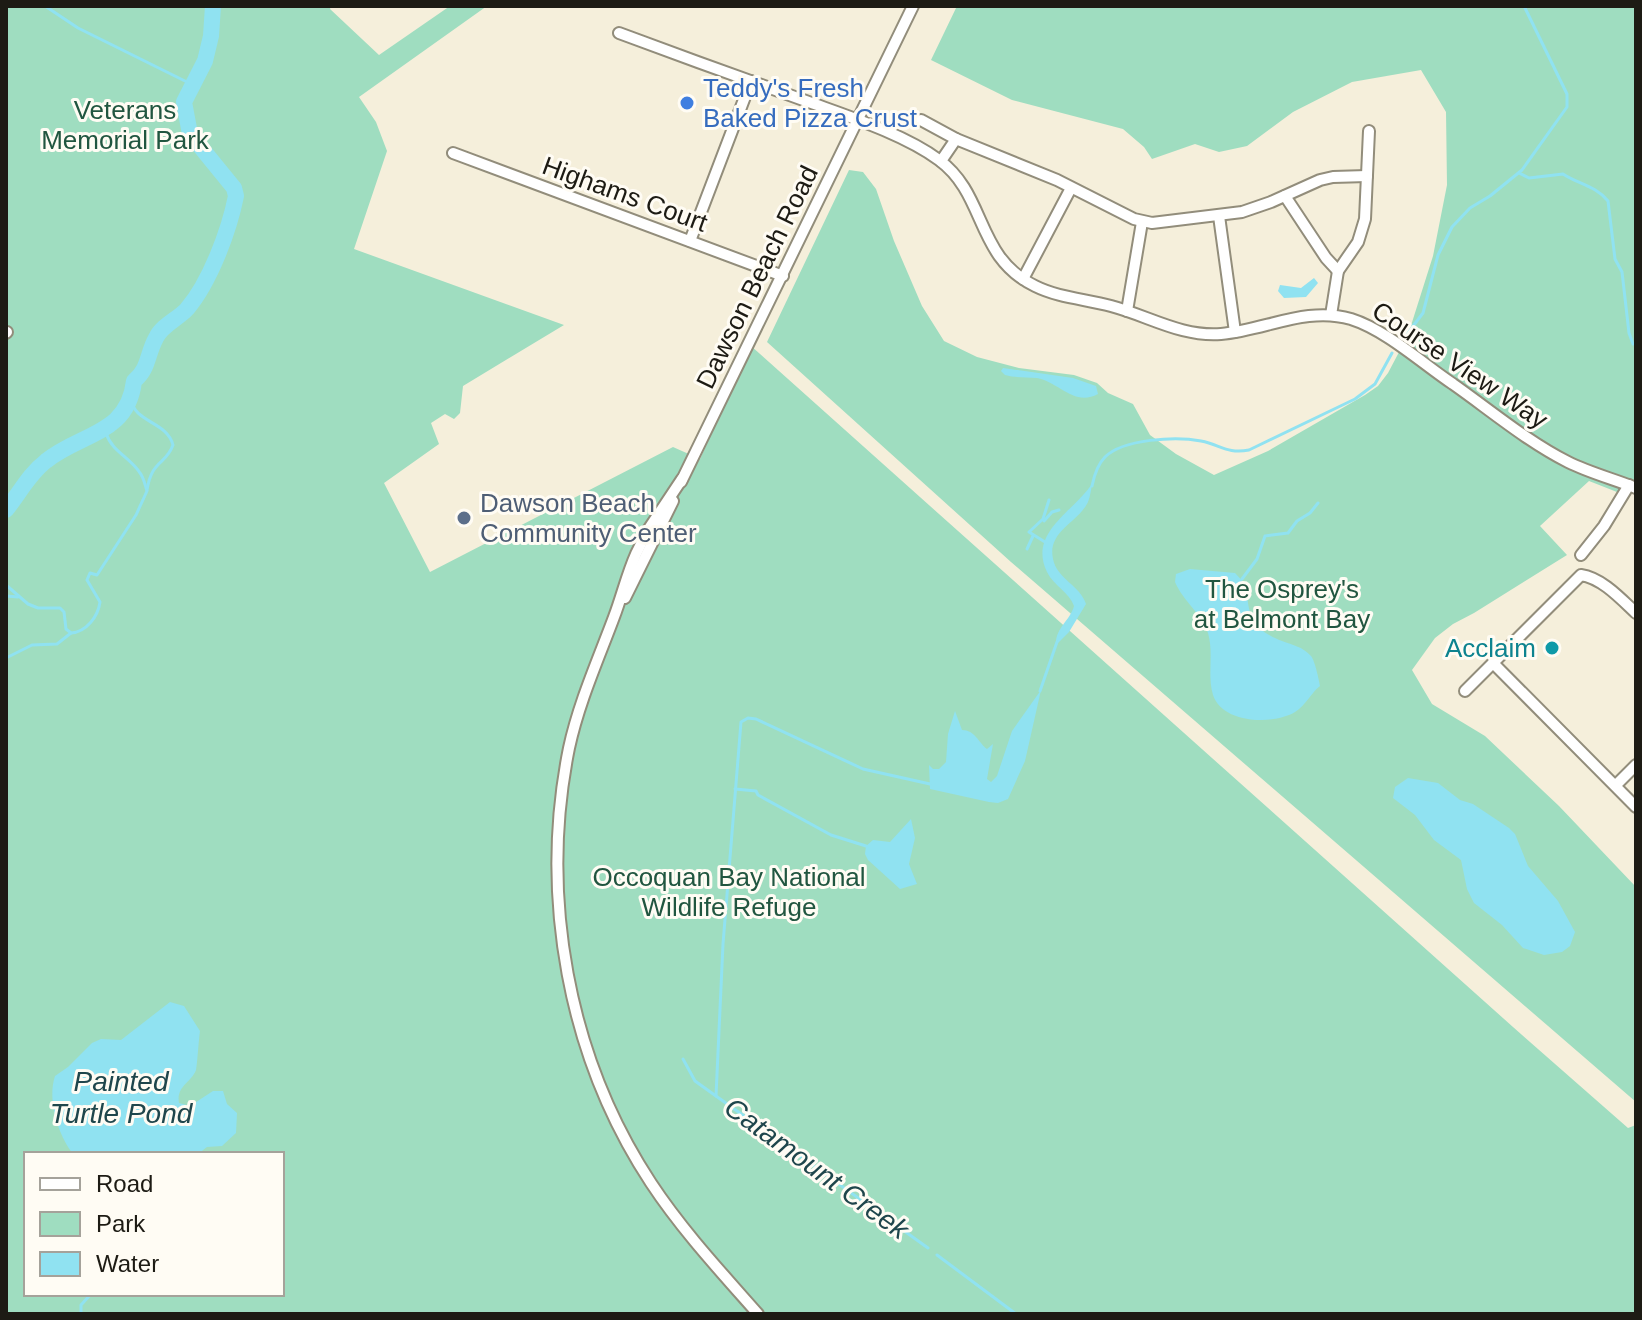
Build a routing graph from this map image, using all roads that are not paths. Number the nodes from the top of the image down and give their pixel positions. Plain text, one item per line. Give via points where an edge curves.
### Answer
1 (913, 6) edge
2 (619, 33) dead end
3 (751, 81) junction
4 (858, 120) junction
5 (921, 120) dead end
6 (1369, 131) dead end
7 (956, 139) junction
8 (453, 153) dead end
9 (941, 161) junction
10 (1367, 176) junction
11 (1071, 188) junction
12 (1285, 196) junction
13 (1219, 216) junction
14 (1142, 222) junction
15 (690, 241) junction
16 (1338, 271) junction
17 (783, 276) junction
18 (1023, 279) junction
19 (1127, 311) junction
20 (1331, 315) junction
21 (1235, 332) junction
22 (1632, 486) edge
23 (1581, 555) dead end
24 (1636, 613) edge
25 (1493, 663) junction
26 (1465, 691) dead end
27 (1636, 765) edge
28 (1616, 785) junction
29 (1636, 807) edge
30 (758, 1314) edge

1 - 4 street, Dawson Beach Road
2 - 3 street, Course View Way
3 - 4 street, Course View Way
3 - 15 street
4 - 9 street, Course View Way
4 - 17 street, Dawson Beach Road
5 - 7 street
6 - 10 street
7 - 9 street
7 - 11 street
8 - 15 street, Highams Court
9 - 18 street, Course View Way via 969,193 995,253
10 - 12 street via 1333,177
10 - 16 street via 1363,229
11 - 14 street
11 - 18 street
12 - 13 street
12 - 16 street
13 - 14 street
13 - 21 street
14 - 19 street
15 - 17 street, Highams Court
16 - 20 street
17 - 30 street, Dawson Beach Road via 682,479 645,534 631,566 569,749 557,888 570,988 607,1102 673,1216
18 - 19 street, Course View Way via 1052,293
19 - 21 street, Course View Way via 1187,332
20 - 21 street, Course View Way
20 - 22 street, Course View Way via 1374,330 1561,459
22 - 23 street
24 - 25 street via 1590,576 1581,575
25 - 26 street
25 - 28 street
27 - 28 street
28 - 29 street

